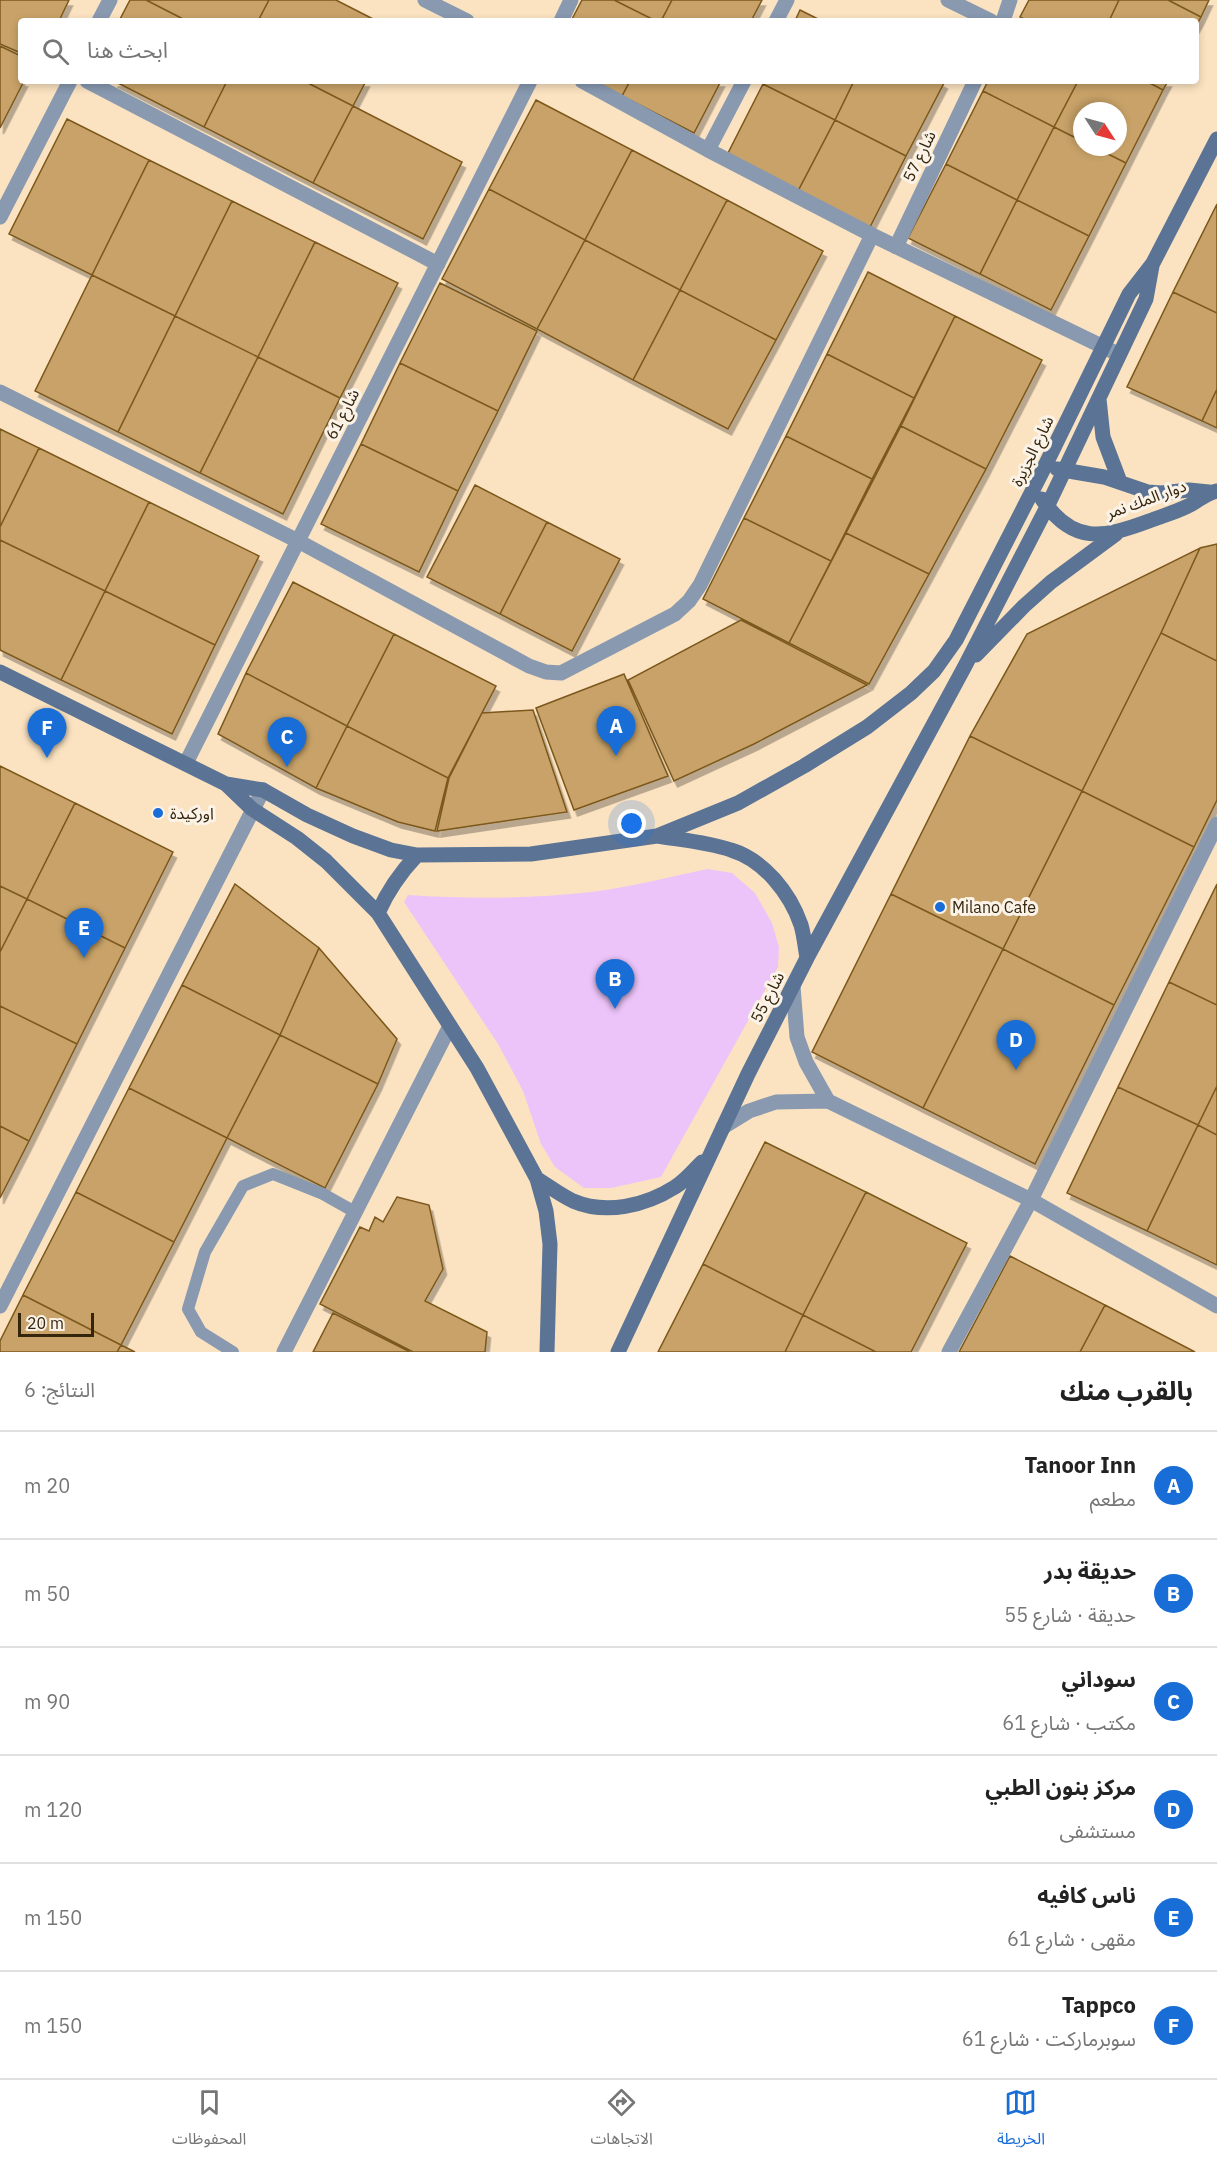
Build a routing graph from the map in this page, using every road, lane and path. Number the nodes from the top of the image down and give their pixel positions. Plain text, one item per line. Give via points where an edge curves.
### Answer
1 (110, 0) edge
2 (425, 0) edge
3 (571, 0) edge
4 (787, 0) edge
5 (948, 0) edge
6 (1010, 0) edge
7 (101, 18) edge
8 (461, 18) edge
9 (562, 18) edge
10 (778, 18) edge
11 (985, 18) edge
12 (1004, 18) edge
13 (68, 84) edge
14 (93, 84) edge
15 (528, 84) edge
16 (587, 84) edge
17 (742, 84) edge
18 (974, 84) edge
19 (1217, 139) edge
20 (708, 150) junction
21 (0, 217) edge
22 (872, 236) junction
23 (896, 247) junction
24 (1153, 263) junction
25 (438, 264) junction
26 (1103, 347) junction
27 (1118, 354) junction
28 (0, 392) edge
29 (1099, 395) junction
30 (1065, 469) junction
31 (1039, 479) junction
32 (1120, 482) junction
33 (1213, 491) edge
34 (1047, 507) junction
35 (1120, 532) junction
36 (298, 541) junction
37 (966, 666) junction
38 (0, 672) edge
39 (186, 763) junction
40 (226, 784) junction
41 (263, 790) junction
42 (252, 809) junction
43 (1217, 824) edge
44 (657, 836) junction
45 (417, 855) junction
46 (378, 913) junction
47 (807, 958) junction
48 (793, 986) junction
49 (450, 1026) junction
50 (828, 1101) junction
51 (723, 1127) junction
52 (710, 1155) junction
53 (537, 1179) junction
54 (1031, 1200) junction
55 (355, 1212) junction
56 (1217, 1305) edge
57 (0, 1306) edge
58 (232, 1352) edge
59 (284, 1352) edge
60 (547, 1352) edge
61 (618, 1352) edge
62 (949, 1352) edge

1 - 7 street
2 - 8 street
3 - 9 street
4 - 10 street
5 - 11 street
6 - 12 street
13 - 21 street
14 - 25 street
15 - 25 street, شارع 61
16 - 20 street
17 - 20 street
18 - 23 street, شارع 57
19 - 24 street, شارع الجزيرة
20 - 22 street
22 - 23 street
22 - 36 street via 700,585 675,614 561,673 546,672
23 - 26 street
24 - 26 street, شارع الجزيرة via 1129,294
24 - 27 street, شارع الجزيرة via 1146,299
25 - 36 street, شارع 61
26 - 27 street
26 - 31 street, شارع الجزيرة
27 - 29 street, شارع الجزيرة
28 - 36 street
29 - 30 street, شارع الجزيرة
29 - 32 street via 1102,437
30 - 31 street
30 - 32 street
30 - 34 street, شارع الجزيرة
31 - 34 street, دوار المك نمر
31 - 44 street, شارع الجزيرة via 946,657 911,693 813,761 738,802
32 - 33 street via 1148,492
33 - 35 street, دوار المك نمر via 1190,506
34 - 35 street, دوار المك نمر via 1084,534
34 - 37 street, شارع الجزيرة
35 - 37 street via 1051,582
36 - 39 street, شارع 61
37 - 47 street, شارع 55
38 - 39 street
39 - 40 street
40 - 41 street
40 - 42 street
41 - 42 street
41 - 45 street via 353,836
42 - 46 street via 326,861
42 - 57 street
43 - 54 street
44 - 45 street via 531,854
44 - 47 street via 730,849 750,858 787,896 801,926
45 - 46 street via 389,890
46 - 49 street
47 - 48 street, شارع 55
48 - 50 street via 797,1037
48 - 51 street, شارع 55
49 - 53 street
49 - 55 street
50 - 51 street via 777,1102 749,1111
50 - 54 street
51 - 52 street, شارع 55
52 - 53 street via 676,1186 647,1202 614,1208 575,1202
52 - 61 street, شارع 55
53 - 60 street via 550,1244
54 - 56 street
54 - 62 street
55 - 58 lane via 273,1174 243,1186 205,1252 189,1309 201,1332
55 - 59 street

